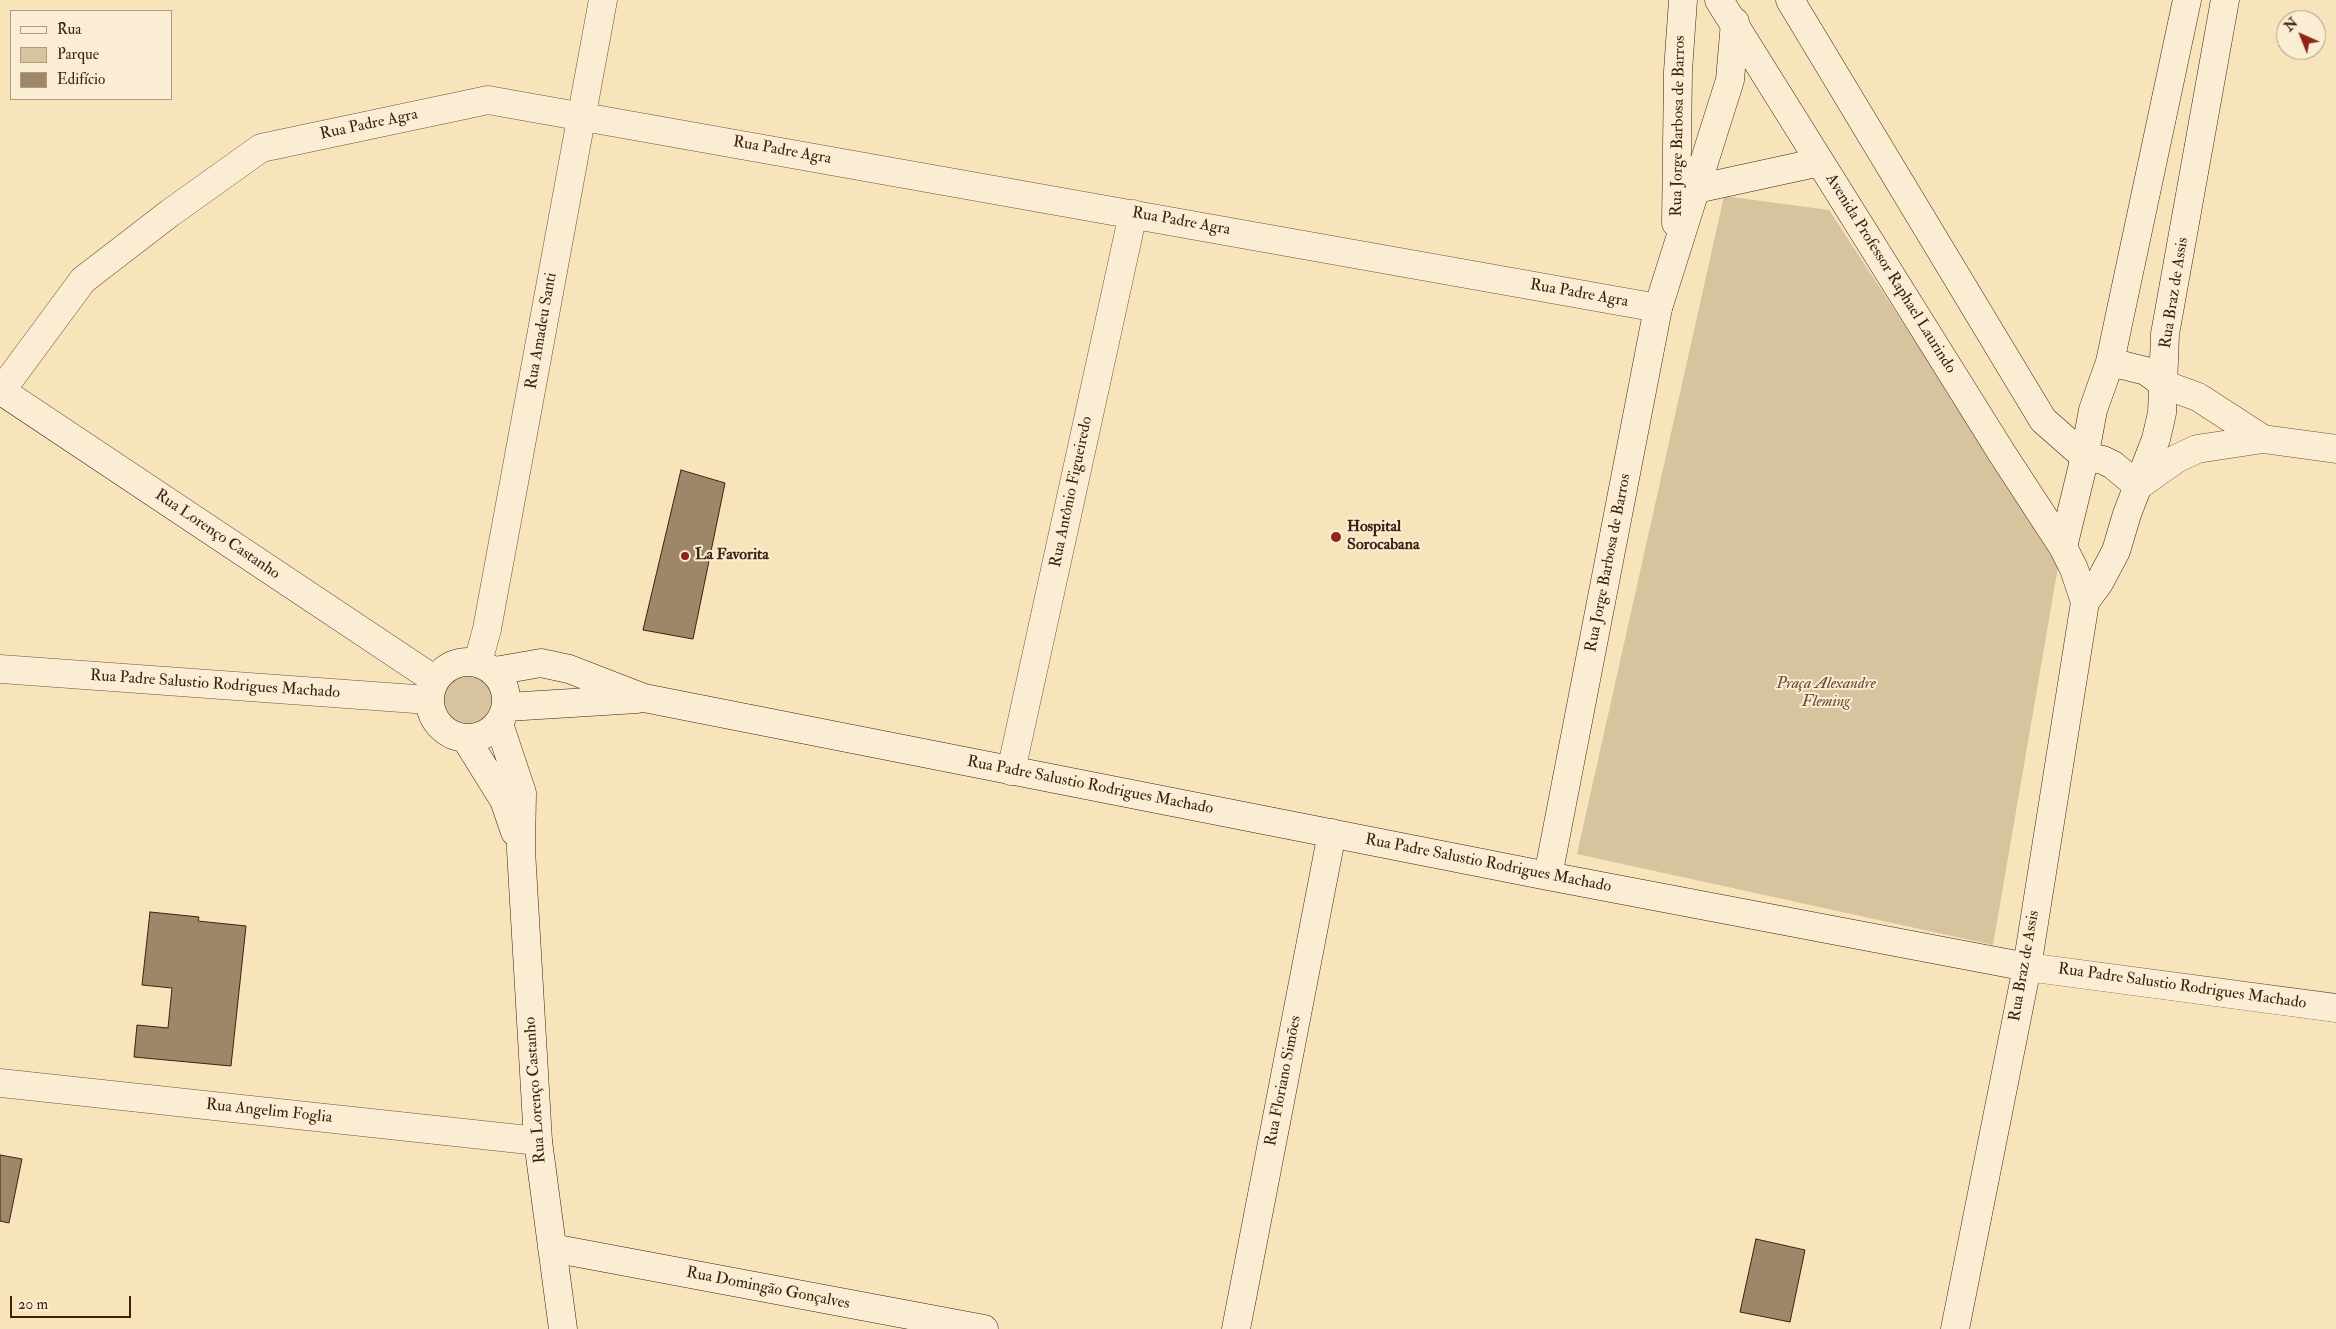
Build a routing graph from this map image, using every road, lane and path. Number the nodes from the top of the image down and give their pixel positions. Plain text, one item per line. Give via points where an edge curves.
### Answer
1 (603, 0) edge
2 (1683, 0) edge
3 (1719, 0) edge
4 (1790, 0) edge
5 (2186, 0) edge
6 (2225, 0) edge
7 (1735, 13) edge
8 (582, 115) junction
9 (1820, 162) junction
10 (1696, 188) junction
11 (1133, 214) junction
12 (1676, 252) junction
13 (1658, 308) junction
14 (2110, 362) junction
15 (2165, 385) junction
16 (0, 391) edge
17 (2263, 439) junction
18 (2336, 449) edge
19 (2085, 457) junction
20 (2138, 486) junction
21 (2063, 546) junction
22 (2116, 551) junction
23 (2084, 602) junction
24 (487, 667) junction
25 (0, 669) edge
26 (432, 690) junction
27 (644, 698) junction
28 (503, 716) junction
29 (466, 738) junction
30 (1011, 771) junction
31 (1332, 834) junction
32 (521, 850) junction
33 (1548, 876) junction
34 (2027, 967) junction
35 (2336, 1008) edge
36 (0, 1083) edge
37 (538, 1142) junction
38 (552, 1248) junction
39 (563, 1329) edge
40 (984, 1329) edge
41 (1236, 1329) edge
42 (1954, 1329) edge

1 - 8 street, Rua Amadeu Santi
2 - 12 street, Rua Jorge Barbosa de Barros via 1678,71
3 - 7 street, Avenida Professor Raphael Laurindo
4 - 19 street via 2043,420
5 - 14 street
6 - 15 street, Rua Braz de Assis via 2165,334
7 - 9 street, Avenida Professor Raphael Laurindo
7 - 10 street, Rua Jorge Barbosa de Barros via 1730,80
8 - 11 street, Rua Padre Agra
8 - 16 street, Rua Padre Agra via 488,100 262,148 83,280
8 - 24 street, Rua Amadeu Santi via 487,629
9 - 10 street
9 - 21 street, Avenida Professor Raphael Laurindo
10 - 12 street, Rua Jorge Barbosa de Barros
11 - 13 street, Rua Padre Agra
11 - 30 street, Rua Antônio Figueiredo
12 - 13 street, Rua Jorge Barbosa de Barros
13 - 33 street, Rua Jorge Barbosa de Barros
14 - 15 street via 2146,371
14 - 19 street via 2093,410
15 - 17 street via 2198,397
15 - 20 street, Rua Braz de Assis via 2156,439
16 - 26 street, Rua Lorenço Castanho
17 - 18 street
17 - 20 street via 2197,449 2176,459
19 - 20 street via 2113,465
19 - 21 street
20 - 22 street, Rua Braz de Assis
21 - 22 street via 2082,559 2094,559
21 - 23 street, Rua Braz de Assis
22 - 23 street, Rua Braz de Assis via 2099,583
23 - 34 street, Rua Braz de Assis
24 - 26 street via 462,661 446,668
24 - 27 street, Rua Padre Salustio Rodrigues Machado via 541,663 569,669
24 - 28 street via 505,688
25 - 26 street, Rua Padre Salustio Rodrigues Machado
26 - 29 street via 434,718 447,733
27 - 28 street, Rua Padre Salustio Rodrigues Machado
27 - 30 street, Rua Padre Salustio Rodrigues Machado
28 - 29 street via 484,735
28 - 32 street, Rua Lorenço Castanho via 522,794
29 - 32 street, Rua Lorenço Castanho via 504,800
30 - 31 street, Rua Padre Salustio Rodrigues Machado
31 - 33 street, Rua Padre Salustio Rodrigues Machado
31 - 41 street, Rua Floriano Simões
32 - 37 street, Rua Lorenço Castanho
33 - 34 street, Rua Padre Salustio Rodrigues Machado
34 - 35 street, Rua Padre Salustio Rodrigues Machado
34 - 42 street, Rua Braz de Assis
36 - 37 street, Rua Angelim Foglia
37 - 38 street, Rua Lorenço Castanho
38 - 39 street, Rua Lorenço Castanho
38 - 40 street, Rua Domingão Gonçalves

